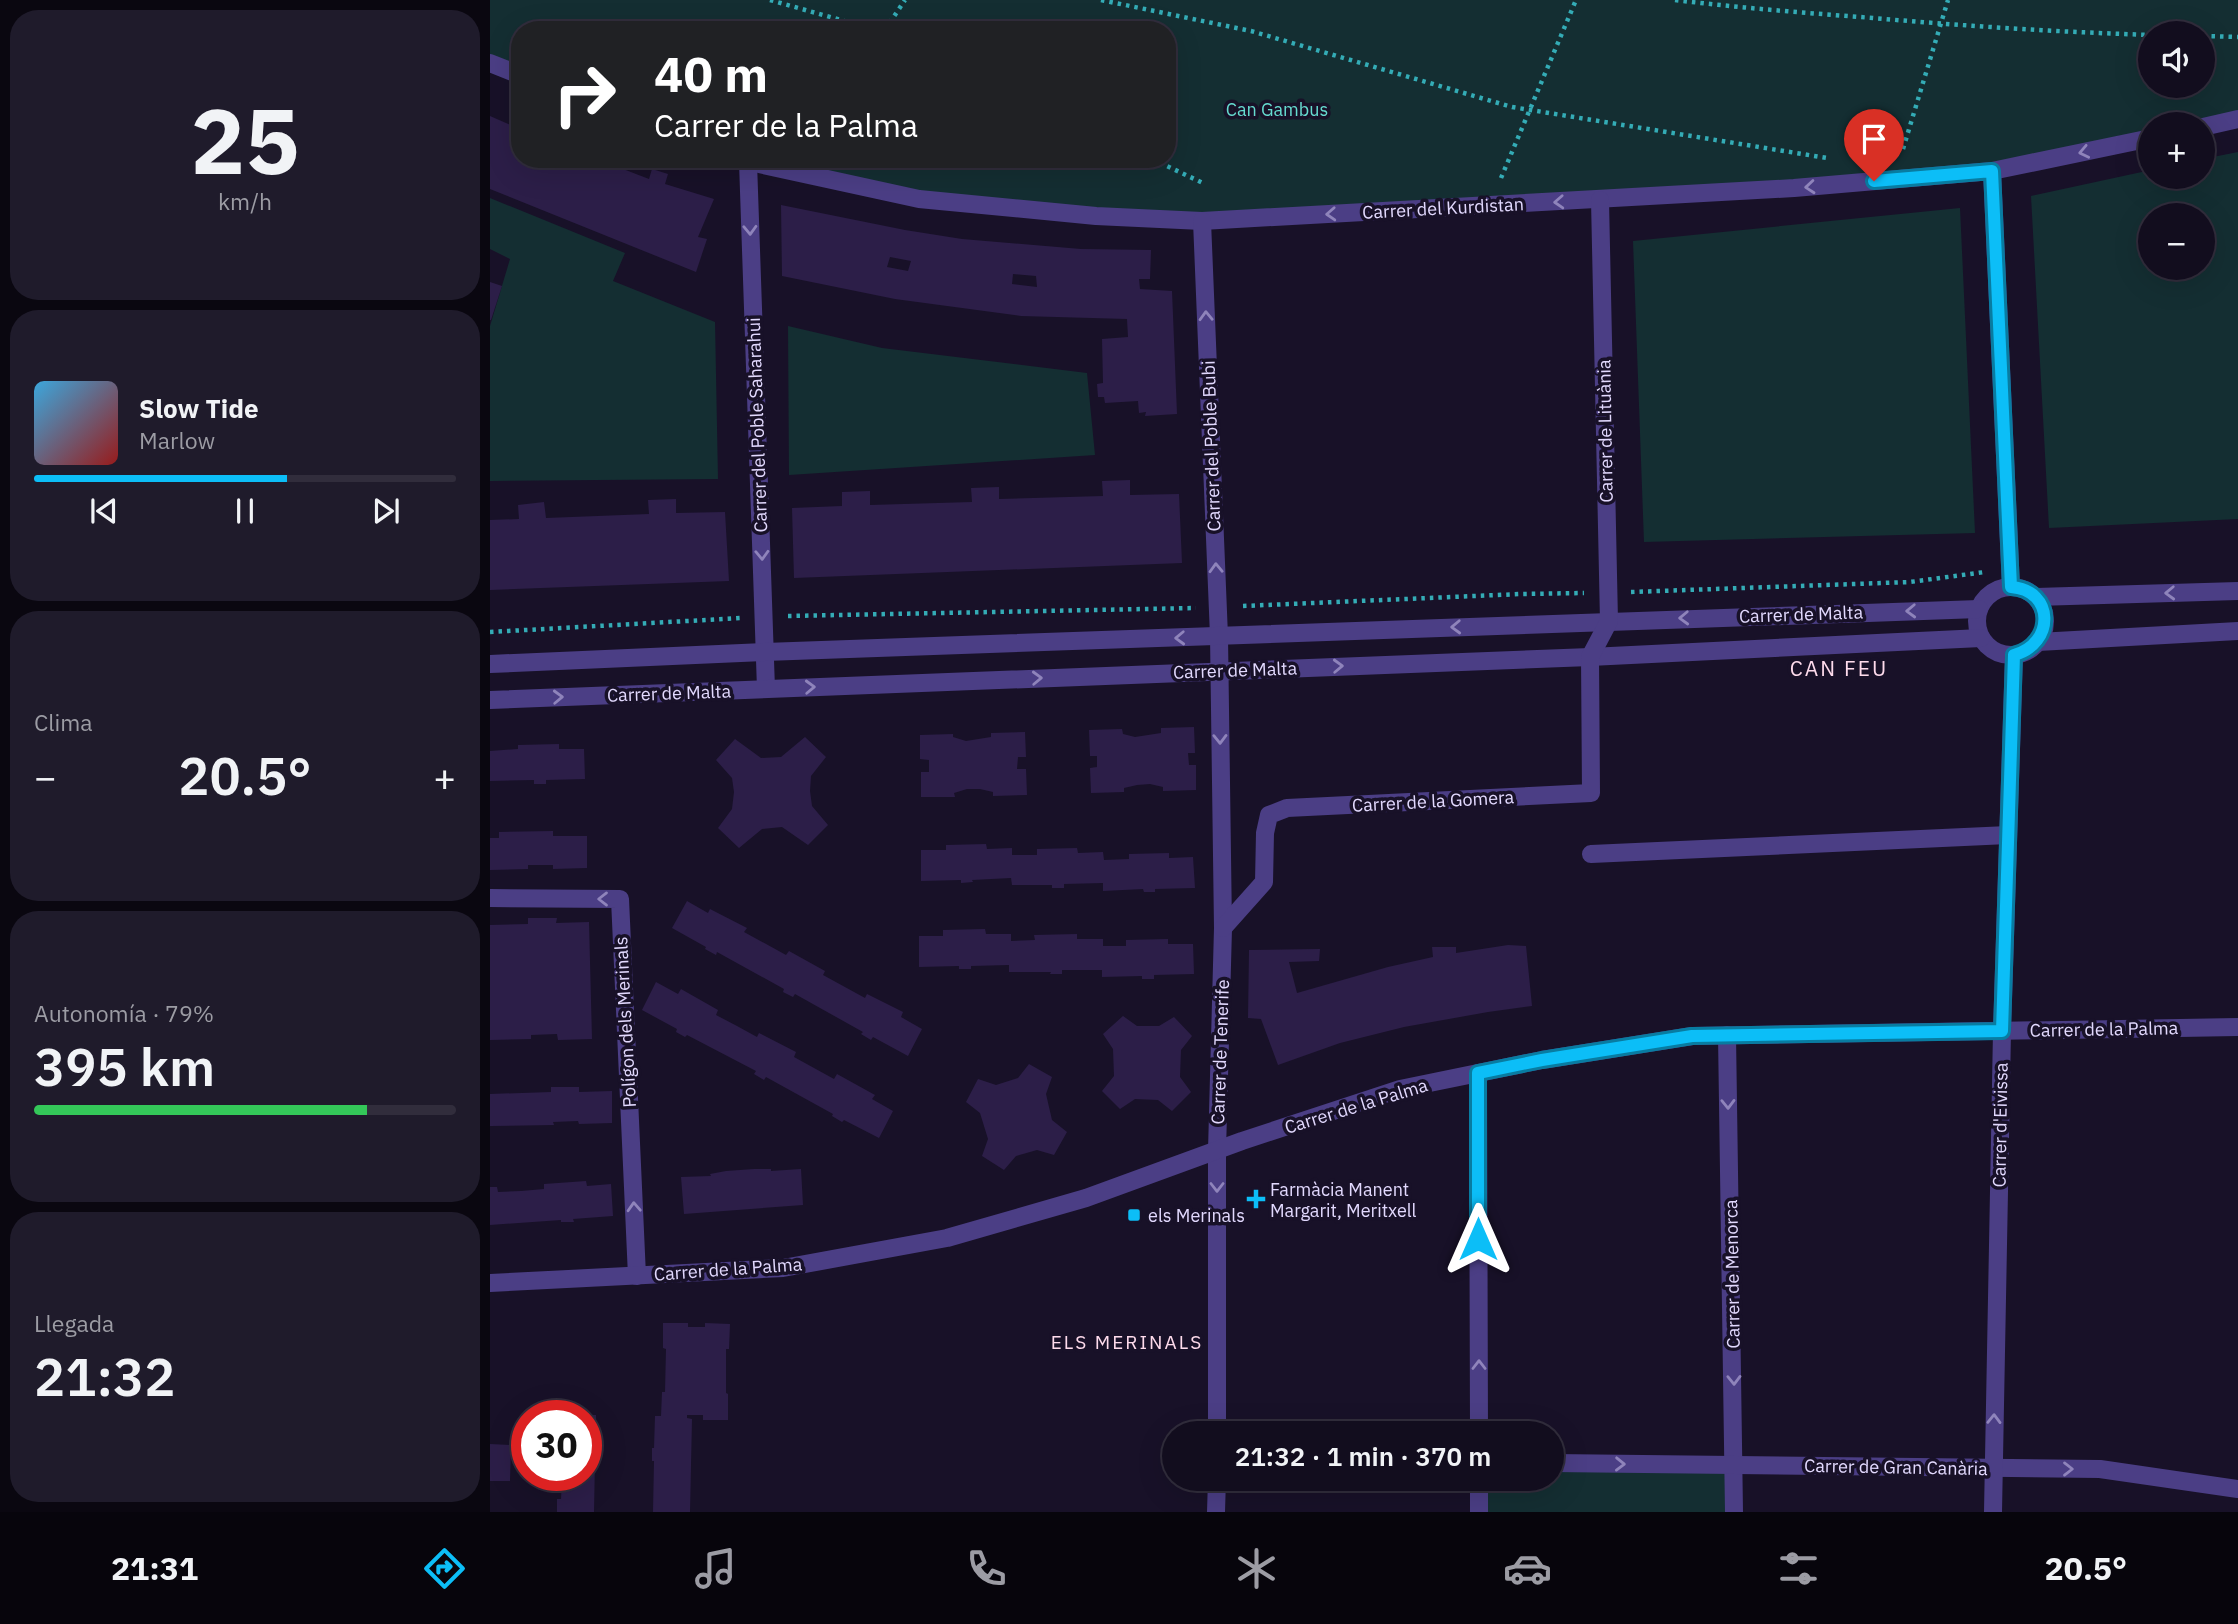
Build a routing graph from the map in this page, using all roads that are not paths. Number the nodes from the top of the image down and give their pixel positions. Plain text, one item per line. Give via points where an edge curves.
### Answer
1 (490, 63) edge
2 (511, 71) edge
3 (2238, 119) edge
4 (2215, 124) edge
5 (2138, 141) edge
6 (742, 168) edge
7 (779, 168) edge
8 (1992, 171) junction
9 (1600, 200) junction
10 (1202, 220) junction
11 (2011, 578) junction
12 (2238, 591) edge
13 (2036, 597) junction
14 (1979, 608) junction
15 (1609, 621) junction
16 (2238, 631) edge
17 (1219, 636) junction
18 (1981, 638) junction
19 (2038, 642) junction
20 (765, 652) junction
21 (2014, 655) junction
22 (1590, 657) junction
23 (490, 664) edge
24 (1219, 671) junction
25 (766, 689) junction
26 (490, 700) edge
27 (2008, 835) junction
28 (1591, 854) dead end
29 (490, 898) edge
30 (1223, 928) junction
31 (2238, 1027) edge
32 (2002, 1031) junction
33 (1727, 1035) junction
34 (1478, 1073) junction
35 (1217, 1151) junction
36 (637, 1276) junction
37 (490, 1283) edge
38 (1217, 1421) edge
39 (1479, 1421) edge
40 (1564, 1463) edge
41 (1735, 1465) junction
42 (1993, 1468) junction
43 (2238, 1489) edge
44 (1217, 1491) edge
45 (1479, 1491) edge
46 (1216, 1512) edge
47 (1479, 1512) edge
48 (1734, 1512) edge
49 (1993, 1512) edge

1 - 2 street
3 - 4 street
5 -> 8 street, Carrer del Kurdistan
6 -> 20 street, Carrer del Poble Saharahui
7 - 10 street, Carrer del Kurdistan via 919,198 1096,216
8 -> 9 street, Carrer del Kurdistan
8 - 11 street
9 -> 10 street, Carrer del Kurdistan
9 - 15 street, Carrer de Lituània
17 -> 10 street, Carrer del Poble Bubi
11 - 13 street
11 - 14 street
12 -> 13 street
13 - 19 street via 2045,620
14 -> 15 street, Carrer de Malta
14 - 18 street
15 -> 17 street, Carrer de Malta
15 - 22 street, Carrer de Lituània
16 - 19 street
17 -> 20 street, Carrer de Malta
17 - 24 street, Carrer del Poble Bubi
18 - 21 street via 1994,651
18 - 22 street, Carrer de Malta
19 - 21 street
20 - 23 street, Carrer de Malta
20 - 25 street, Carrer del Poble Saharahui
21 - 27 street, Carrer d'Eivissa
24 -> 22 street, Carrer de Malta
22 - 30 street, Carrer de la Gomera via 1591,793 1287,808 1269,815 1264,882
25 -> 24 street, Carrer de Malta
24 -> 30 street, Carrer de Tenerife
26 -> 25 street, Carrer de Malta
27 - 28 street
27 - 32 street, Carrer d'Eivissa
36 -> 29 street, Polígon dels Merinals via 620,899
30 - 35 street, Carrer de Tenerife
31 - 32 street, Carrer de la Palma
32 - 33 street, Carrer de la Palma
42 -> 32 street, Carrer d'Eivissa
33 - 34 street, Carrer de la Palma via 1692,1036
33 -> 41 street, Carrer de Menorca
34 - 35 street, Carrer de la Palma via 1400,1089
39 -> 34 street
35 - 36 street, Carrer de la Palma via 1086,1198 947,1238 783,1268
35 -> 38 street, Carrer de Tenerife
36 - 37 street, Carrer de la Palma
40 -> 41 street, Carrer de Gran Canària
41 - 42 street, Carrer de Gran Canària
41 - 48 street, Carrer de Menorca
42 -> 43 street, Carrer de Gran Canària via 2100,1469
42 - 49 street, Carrer d'Eivissa
44 - 46 street
45 - 47 street

